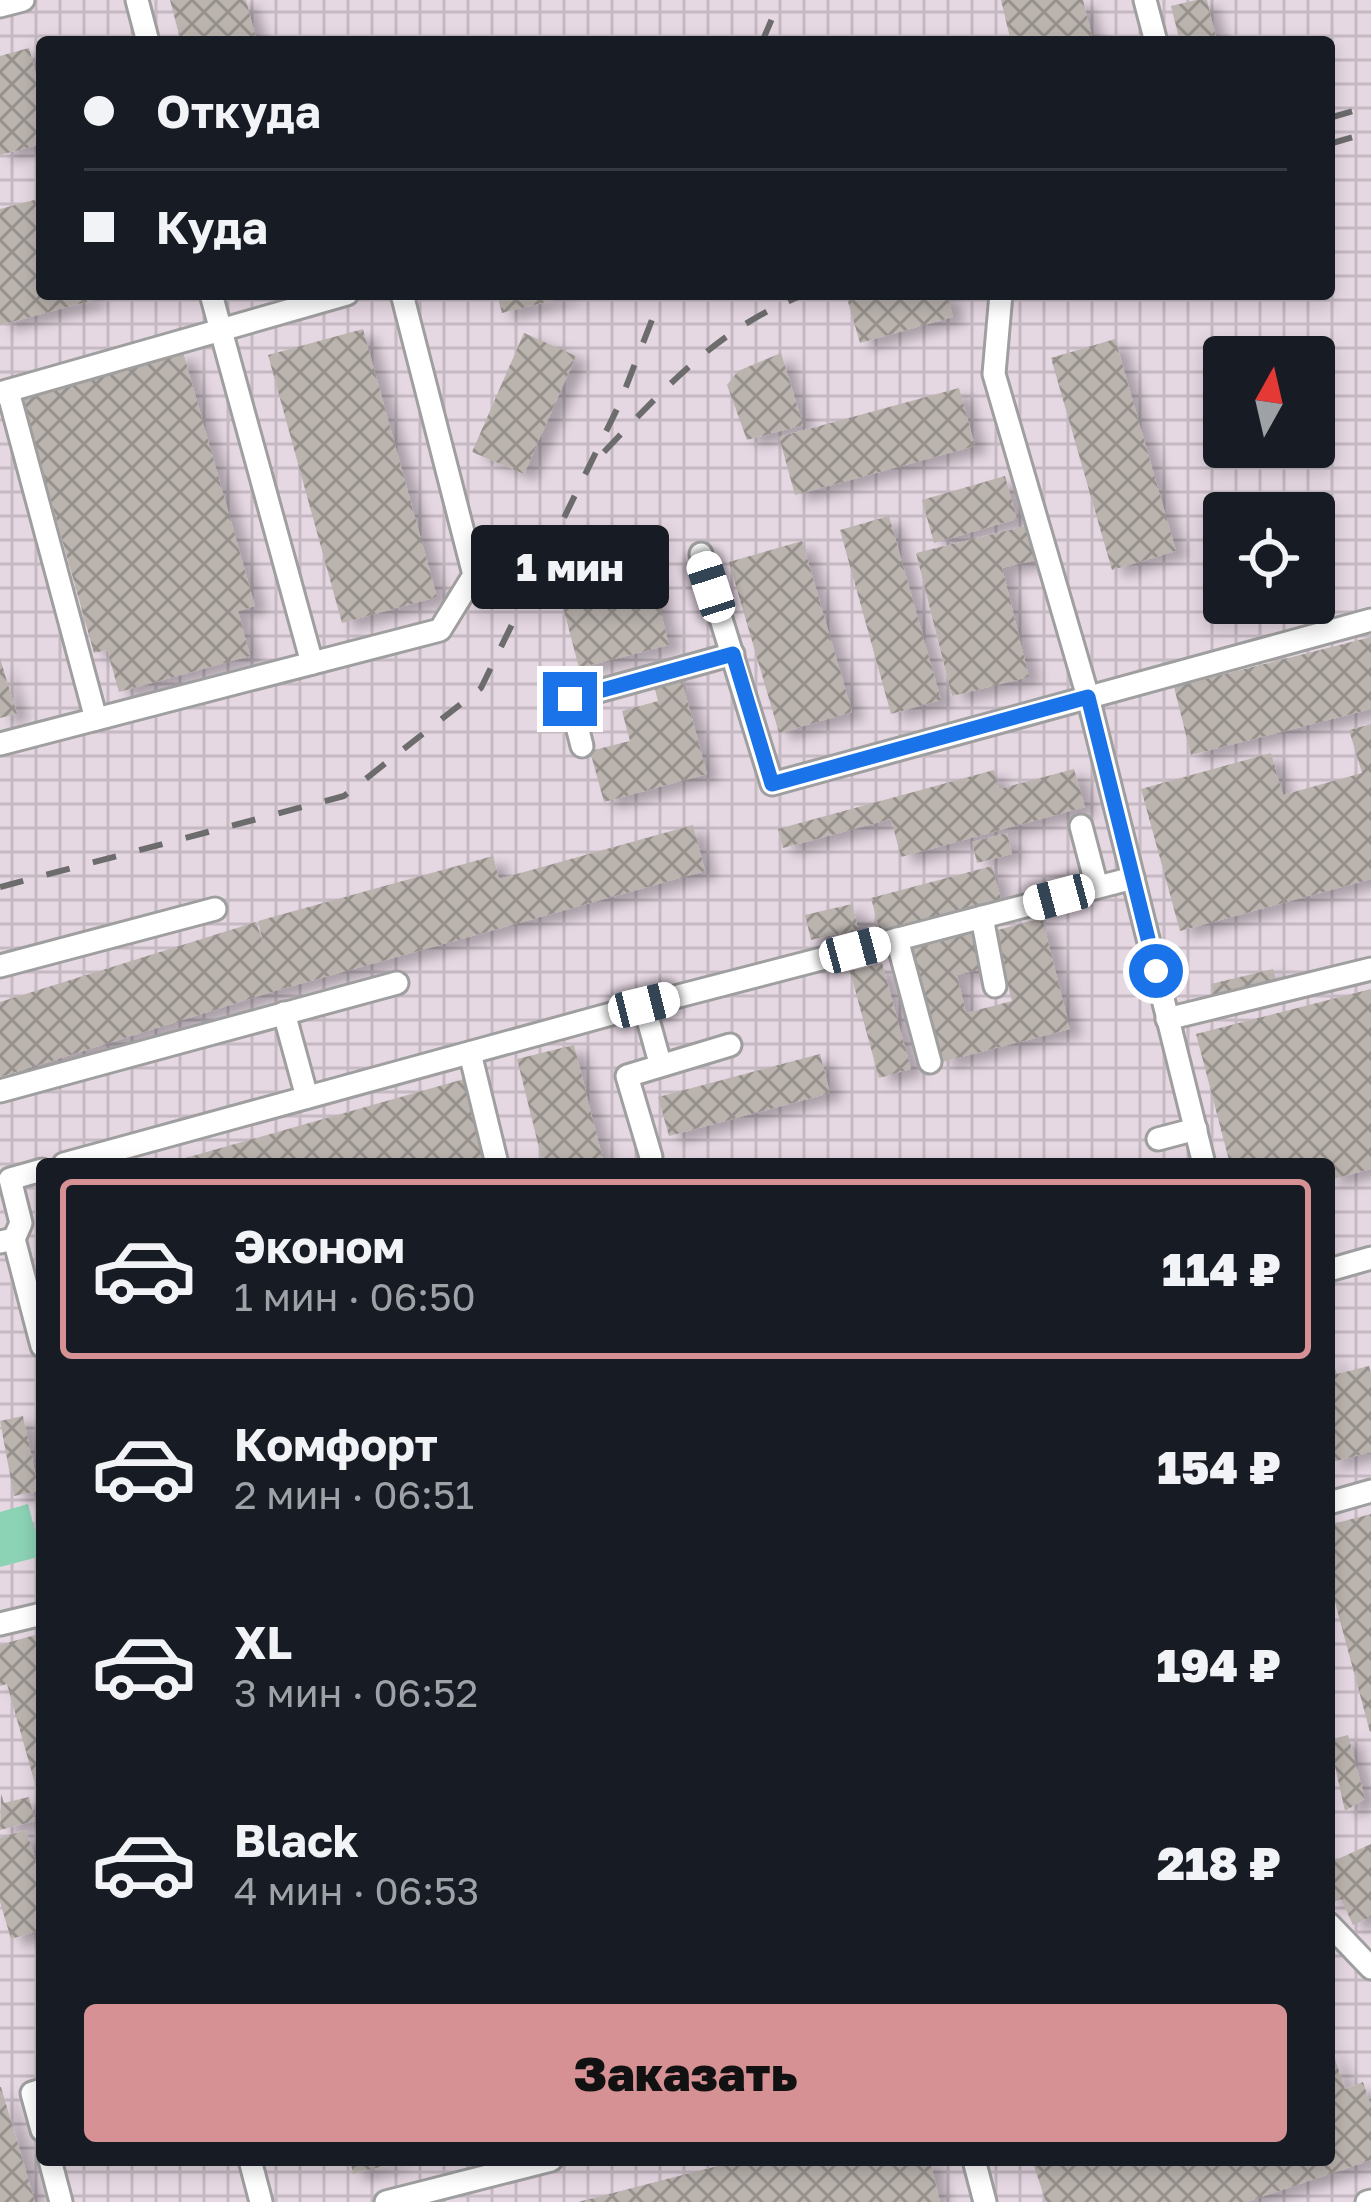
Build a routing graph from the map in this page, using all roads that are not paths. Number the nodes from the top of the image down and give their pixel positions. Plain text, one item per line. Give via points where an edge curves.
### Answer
1 (22, 0) edge
2 (137, 0) edge
3 (1145, 0) edge
4 (0, 6) edge
5 (146, 36) edge
6 (1154, 36) edge
7 (213, 300) edge
8 (327, 300) edge
9 (404, 300) edge
10 (1000, 300) edge
11 (221, 331) junction
12 (4, 392) edge
13 (701, 554) dead end
14 (1371, 620) edge
15 (733, 654) junction
16 (312, 663) junction
17 (1088, 697) junction
18 (96, 719) junction
19 (0, 744) edge
20 (582, 746) dead end
21 (1081, 826) dead end
22 (1133, 878) junction
23 (1097, 887) junction
24 (214, 909) dead end
25 (982, 917) junction
26 (897, 939) junction
27 (0, 966) edge
28 (1371, 970) edge
29 (397, 982) dead end
30 (995, 986) dead end
31 (644, 1005) junction
32 (284, 1013) junction
33 (1168, 1018) junction
34 (730, 1045) dead end
35 (470, 1053) junction
36 (930, 1062) dead end
37 (660, 1064) junction
38 (0, 1091) edge
39 (307, 1097) junction
40 (1196, 1129) junction
41 (1158, 1139) dead end
42 (651, 1157) dead end
43 (86, 1158) edge
44 (496, 1158) edge
45 (1203, 1158) edge
46 (36, 1172) edge
47 (7, 1240) edge
48 (1371, 1258) edge
49 (1335, 1268) edge
50 (36, 1328) edge
51 (1371, 1491) edge
52 (1335, 1501) edge
53 (36, 1615) edge
54 (0, 1624) edge
55 (1335, 1930) edge
56 (1371, 1968) edge
57 (52, 2166) edge
58 (252, 2166) edge
59 (527, 2166) edge
60 (976, 2166) edge
61 (61, 2202) edge
62 (261, 2202) edge
63 (386, 2202) edge
64 (985, 2202) edge

1 - 4 street
2 - 5 street
3 - 6 street
7 - 11 street
8 - 11 street
9 - 16 street via 474,574 440,630
10 - 17 street via 994,374
11 - 12 street
11 - 16 street
12 - 18 street
13 - 15 street
14 - 17 street
15 - 17 street via 772,784
15 - 20 street via 570,699
16 - 18 street
17 - 22 street
18 - 19 street
21 - 23 street
22 - 23 street
22 - 33 street
23 - 25 street
24 - 27 street
25 - 26 street
25 - 30 street
26 - 31 street
26 - 36 street
28 - 33 street
29 - 32 street
31 - 35 street
31 - 37 street
32 - 38 street
32 - 39 street
33 - 40 street
34 - 37 street
35 - 39 street
35 - 44 street
37 - 42 street via 627,1076
39 - 43 street
40 - 41 street
40 - 45 street
46 - 47 street via 10,1179 21,1223
47 - 50 street
48 - 49 street
51 - 52 street
53 - 54 street
55 - 56 street
57 - 61 street
58 - 62 street
59 - 63 street
60 - 64 street

